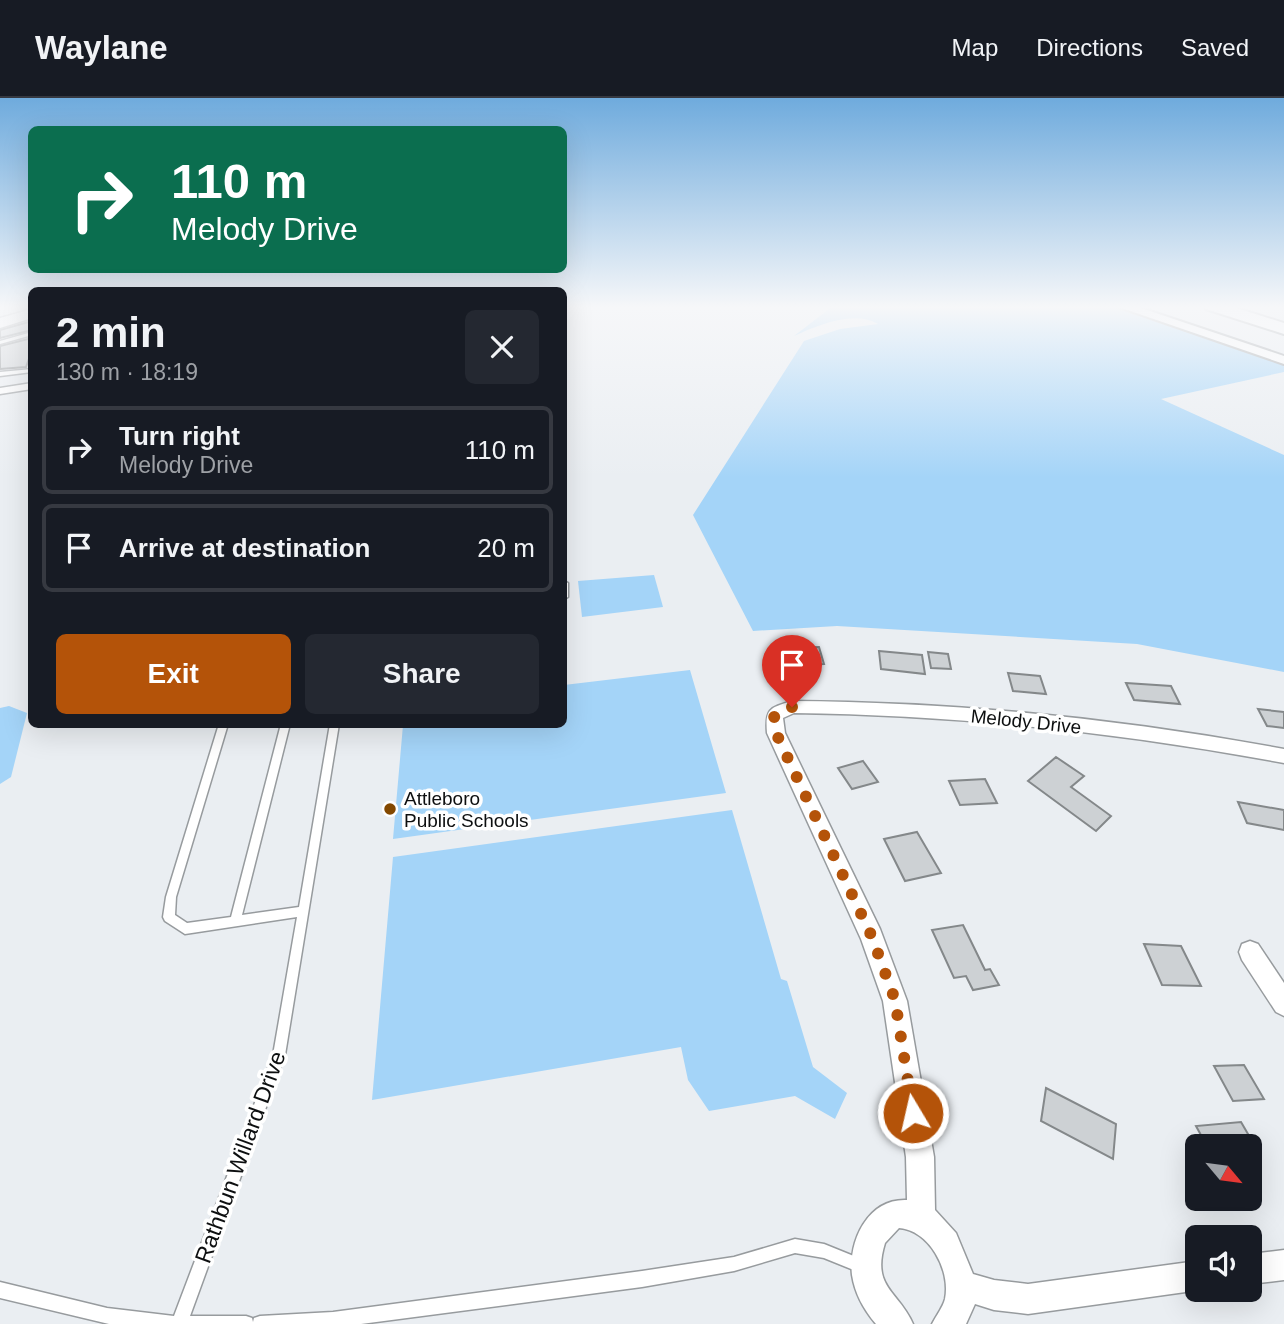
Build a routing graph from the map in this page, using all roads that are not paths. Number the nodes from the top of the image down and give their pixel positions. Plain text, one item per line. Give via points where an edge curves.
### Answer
1 (28, 370) edge
2 (0, 374) edge
3 (28, 387) edge
4 (0, 391) edge
5 (223, 728) edge
6 (285, 728) edge
7 (334, 728) edge
8 (1284, 757) edge
9 (303, 911) junction
10 (235, 922) junction
11 (1250, 951) dead end
12 (1284, 1004) edge
13 (921, 1219) junction
14 (1284, 1265) edge
15 (1262, 1268) edge
16 (866, 1269) junction
17 (1185, 1278) edge
18 (960, 1285) junction
19 (0, 1290) edge
20 (333, 1322) edge
21 (179, 1324) edge
22 (246, 1324) edge
23 (260, 1324) edge
24 (897, 1324) edge
25 (948, 1324) edge

1 - 2 lane
3 - 4 street
5 - 10 lane via 171,897 169,917 185,929
6 - 10 lane
7 - 9 lane, Rathbun Willard Drive
8 - 13 street, Melody Drive via 1116,730 881,708 792,707 774,715 776,733 872,937 895,1000 919,1157
9 - 10 lane
9 - 21 lane, Rathbun Willard Drive via 279,1055
11 - 12 street
13 - 16 street via 900,1214 884,1219 871,1237
13 - 18 street via 953,1252
14 - 15 street
16 - 20 lane via 850,1259 795,1246 734,1264
16 - 24 street via 874,1298
17 - 18 street via 1028,1298
18 - 25 street via 960,1304
19 - 21 lane via 107,1316
20 - 23 lane
21 - 22 lane

